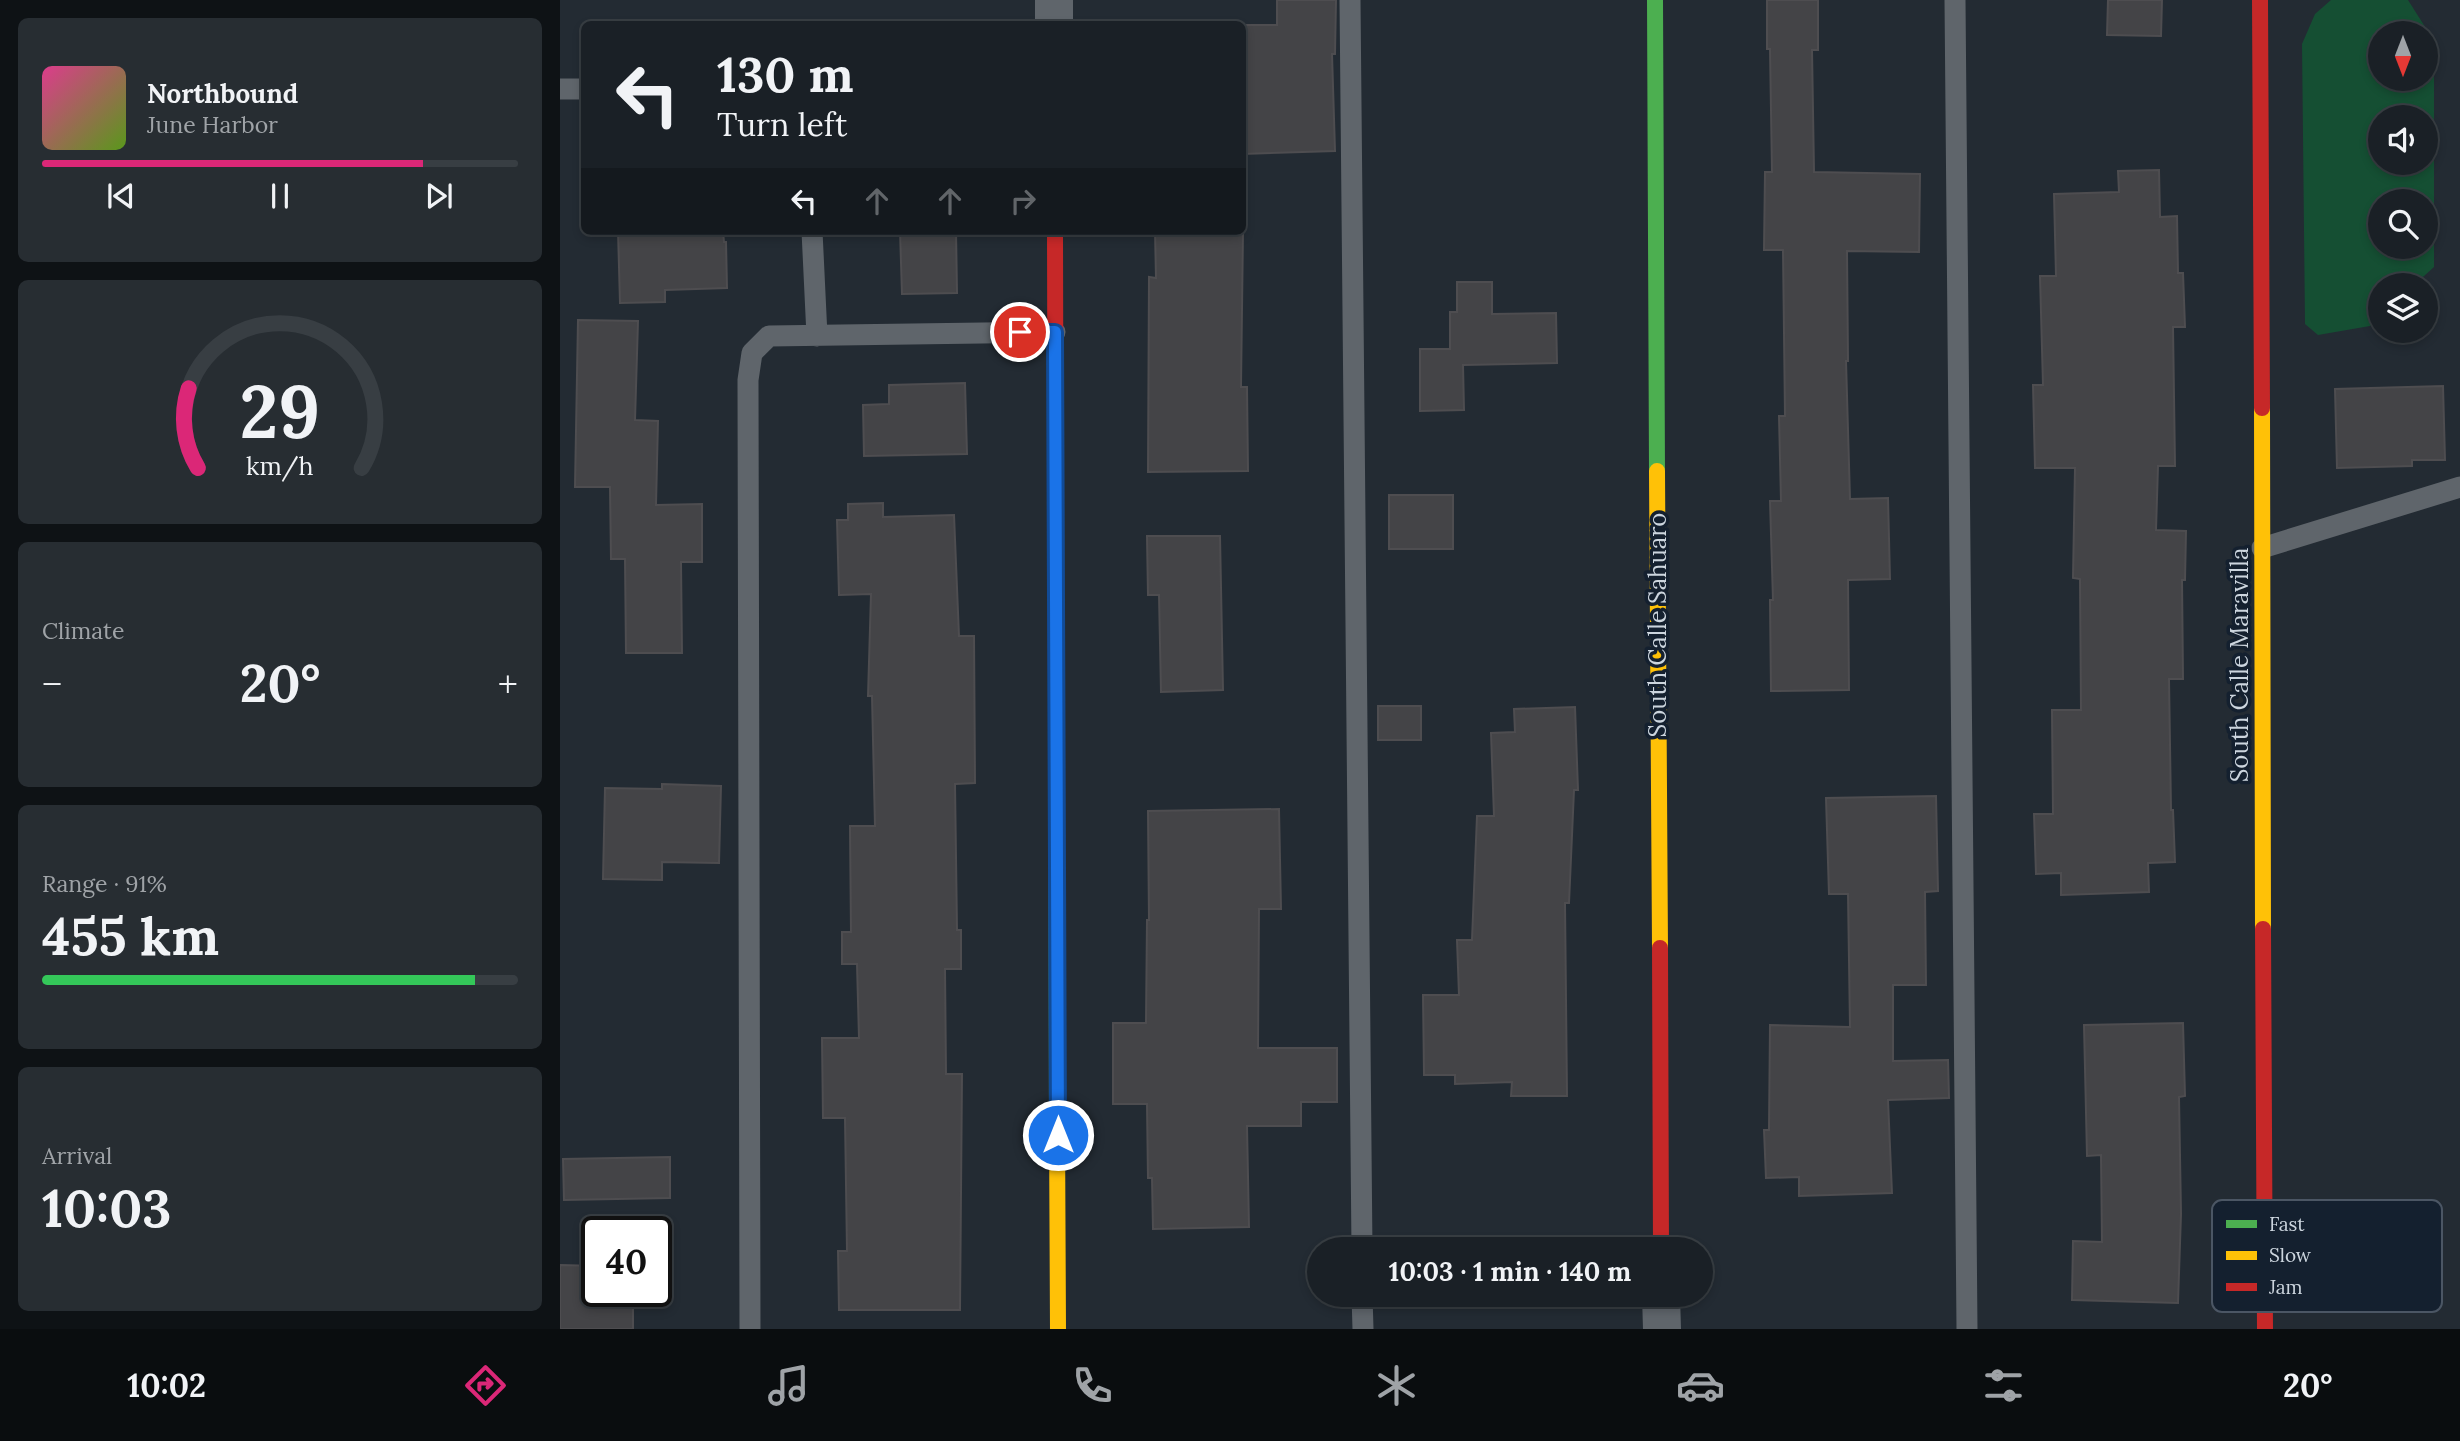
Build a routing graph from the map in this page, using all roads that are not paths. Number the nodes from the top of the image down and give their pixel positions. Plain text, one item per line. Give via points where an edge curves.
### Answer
1 (1054, 0) edge
2 (1350, 0) edge
3 (1655, 0) edge
4 (1955, 0) edge
5 (2260, 0) edge
6 (1054, 21) edge
7 (560, 89) edge
8 (581, 89) edge
9 (812, 235) edge
10 (1055, 235) edge
11 (1055, 332) junction
12 (817, 336) junction
13 (2460, 487) edge
14 (2262, 548) junction
15 (2265, 1200) edge
16 (1362, 1237) edge
17 (1661, 1237) edge
18 (1362, 1307) edge
19 (1661, 1307) edge
20 (750, 1329) edge
21 (1058, 1329) edge
22 (1363, 1329) edge
23 (1661, 1329) edge
24 (1967, 1329) edge

1 - 6 street
2 - 16 lane
3 - 17 street, South Calle Sahuaro
4 - 24 lane
5 - 14 street, South Calle Maravilla
7 - 8 lane
9 - 12 lane
10 - 11 street
11 - 12 lane
11 - 21 street
12 - 20 lane via 769,337 752,353 748,380
13 - 14 lane
14 - 15 street, South Calle Maravilla
18 - 22 lane
19 - 23 street

